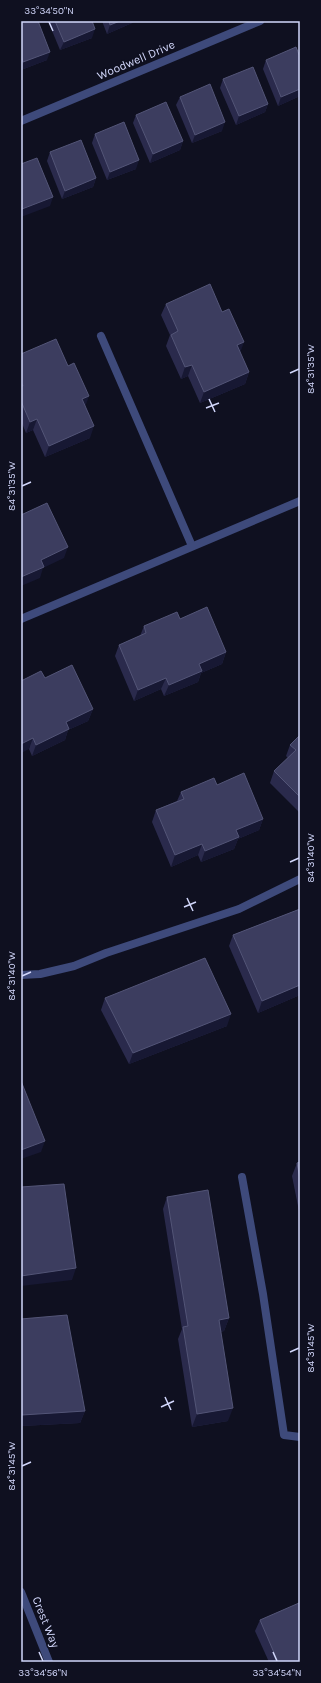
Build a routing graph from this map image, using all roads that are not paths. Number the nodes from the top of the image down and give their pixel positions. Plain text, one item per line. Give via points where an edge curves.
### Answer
1 (260, 21) edge
2 (21, 121) edge
3 (101, 336) dead end
4 (300, 500) edge
5 (192, 546) junction
6 (21, 619) edge
7 (300, 879) edge
8 (21, 975) edge
9 (242, 1177) dead end
10 (300, 1437) edge
11 (21, 1592) edge
12 (49, 1662) edge

1 - 2 street, Woodwell Drive
3 - 5 street
4 - 5 street
5 - 6 street
7 - 8 street via 239,909 74,966 40,974
9 - 10 street via 263,1294 284,1436
11 - 12 street, Crest Way

